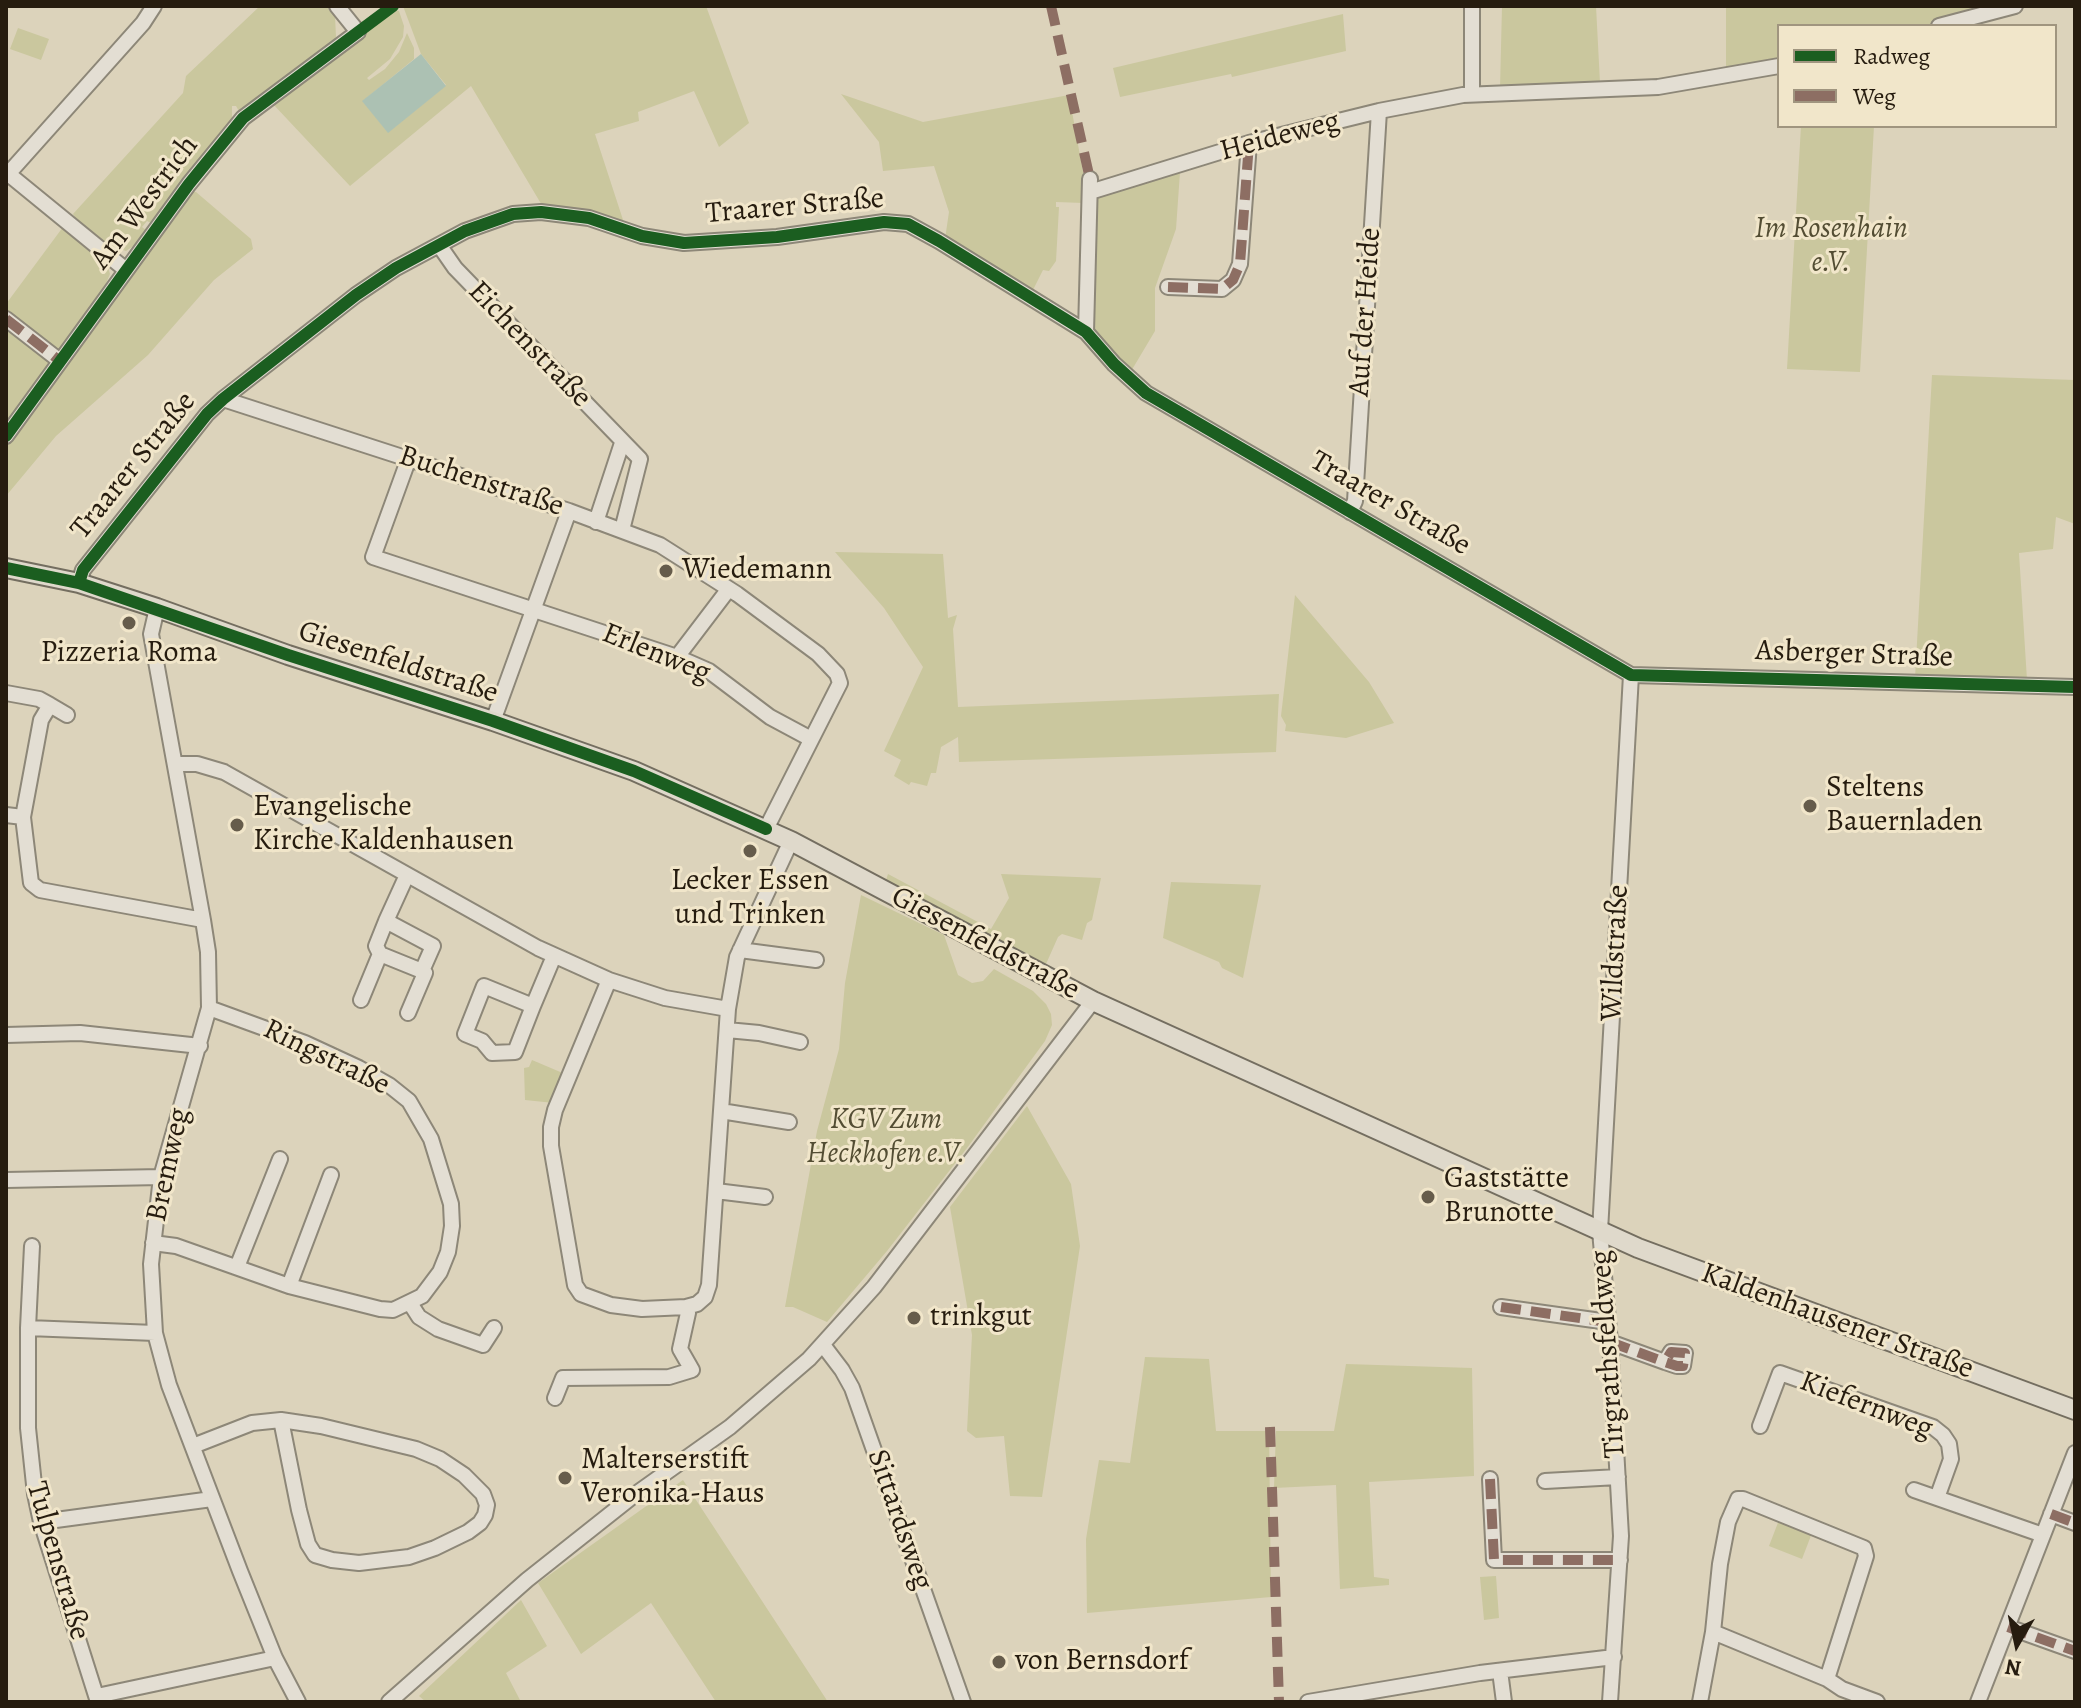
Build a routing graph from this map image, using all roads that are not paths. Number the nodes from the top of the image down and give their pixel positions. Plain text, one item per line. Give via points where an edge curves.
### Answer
1 (154, 6) edge
2 (337, 6) edge
3 (1472, 6) edge
4 (2015, 6) edge
5 (1947, 24) edge
6 (1777, 66) edge
7 (1472, 94) junction
8 (1379, 111) junction
9 (1249, 143) junction
10 (7, 173) edge
11 (439, 245) junction
12 (126, 270) junction
13 (1168, 287) dead end
14 (6, 319) edge
15 (1086, 332) junction
16 (60, 361) junction
17 (223, 399) junction
18 (6, 436) edge
19 (622, 443) junction
20 (409, 458) junction
21 (569, 511) junction
22 (1350, 512) junction
23 (596, 522) junction
24 (622, 530) junction
25 (6, 568) edge
26 (79, 583) junction
27 (728, 590) junction
28 (157, 608) junction
29 (533, 609) junction
30 (677, 657) junction
31 (1631, 675) junction
32 (2075, 687) edge
33 (6, 693) edge
34 (50, 705) junction
35 (67, 715) dead end
36 (493, 721) junction
37 (811, 739) junction
38 (175, 764) junction
39 (6, 815) edge
40 (23, 817) junction
41 (766, 829) junction
42 (791, 841) junction
43 (407, 875) junction
44 (203, 920) junction
45 (386, 921) junction
46 (740, 950) junction
47 (380, 954) junction
48 (554, 956) junction
49 (816, 960) dead end
50 (422, 971) junction
51 (609, 980) junction
52 (361, 1000) dead end
53 (1093, 1001) junction
54 (533, 1006) junction
55 (209, 1008) junction
56 (728, 1009) junction
57 (408, 1013) dead end
58 (727, 1030) junction
59 (6, 1035) edge
60 (800, 1042) dead end
61 (200, 1046) junction
62 (721, 1111) junction
63 (789, 1122) dead end
64 (280, 1159) dead end
65 (331, 1175) dead end
66 (161, 1177) junction
67 (6, 1180) edge
68 (716, 1191) junction
69 (765, 1197) dead end
70 (1595, 1229) junction
71 (153, 1243) junction
72 (32, 1246) dead end
73 (237, 1267) junction
74 (289, 1286) junction
75 (410, 1303) junction
76 (686, 1307) junction
77 (1501, 1307) dead end
78 (1608, 1322) junction
79 (28, 1328) junction
80 (494, 1328) dead end
81 (155, 1333) junction
82 (1610, 1342) junction
83 (823, 1345) junction
84 (1665, 1362) dead end
85 (555, 1398) dead end
86 (2075, 1410) edge
87 (281, 1420) junction
88 (1760, 1426) dead end
89 (193, 1446) junction
90 (2075, 1453) edge
91 (1618, 1477) junction
92 (1490, 1479) dead end
93 (1545, 1481) dead end
94 (1914, 1490) dead end
95 (1937, 1498) junction
96 (212, 1499) junction
97 (2051, 1514) junction
98 (41, 1522) junction
99 (2075, 1523) edge
100 (2043, 1535) junction
101 (1620, 1560) junction
102 (2008, 1627) junction
103 (1713, 1632) junction
104 (2075, 1651) edge
105 (1614, 1657) junction
106 (275, 1658) junction
107 (1500, 1671) junction
108 (1827, 1679) junction
109 (1840, 1696) edge
110 (98, 1699) edge
111 (298, 1702) edge
112 (389, 1702) edge
113 (963, 1702) edge
114 (1308, 1702) edge
115 (1504, 1702) edge
116 (1610, 1702) edge
117 (1700, 1702) edge
118 (1877, 1702) edge
119 (1978, 1702) edge

1 - 10 street
2 - 12 street, Am Westrich via 358,32 243,118
3 - 7 street
4 - 5 street
6 - 7 street, Heideweg via 1658,87
7 - 8 street, Heideweg
8 - 9 street, Heideweg
8 - 22 street, Auf der Heide via 1355,501
9 - 13 street via 1240,264 1233,280 1222,289
9 - 15 street, Heideweg via 1090,185
10 - 12 street
11 - 15 street, Traarer Straße via 491,221 541,212 589,218 684,243 884,222 908,224
11 - 17 street, Traarer Straße via 356,295
11 - 19 street, Eichenstraße
12 - 16 street, Am Westrich
14 - 16 street
15 - 22 street, Traarer Straße via 1146,393
16 - 18 street, Am Westrich
17 - 20 street, Buchenstraße
17 - 26 street, Traarer Straße via 83,570
19 - 23 street
19 - 24 street, Eichenstraße via 640,459
20 - 21 street, Buchenstraße
20 - 29 street, Erlenweg via 373,557
21 - 23 street, Buchenstraße
21 - 29 street
22 - 31 street, Traarer Straße
23 - 24 street, Buchenstraße
24 - 27 street, Buchenstraße via 660,545
25 - 26 main road, Giesenfeldstraße
26 - 28 main road, Giesenfeldstraße
27 - 30 street
27 - 37 street, Buchenstraße via 818,654 837,674 836,694
28 - 36 main road, Giesenfeldstraße
28 - 38 street, Bremweg via 151,634
29 - 30 street, Erlenweg
29 - 36 street
30 - 37 street, Erlenweg via 709,671 770,717
31 - 32 street, Asberger Straße
31 - 70 street, Wildstraße
33 - 34 street
34 - 35 street
34 - 40 street via 41,720
36 - 41 main road, Giesenfeldstraße via 634,771
37 - 41 street, Buchenstraße
38 - 43 street via 224,772
38 - 44 street, Bremweg
39 - 40 street
40 - 44 street via 31,883 40,890
41 - 42 main road, Giesenfeldstraße
42 - 46 street
42 - 53 main road, Giesenfeldstraße
43 - 45 street
43 - 48 street
44 - 55 street, Bremweg
45 - 47 street via 376,946
45 - 50 street via 433,946
46 - 49 street
46 - 56 street
47 - 50 street
47 - 52 street
48 - 51 street
48 - 54 street
50 - 57 street
51 - 56 street via 665,998
51 - 76 street via 551,1127 575,1285 581,1294 611,1305
53 - 70 main road, Giesenfeldstraße
53 - 83 street via 874,1287
54 - 54 street via 484,986 465,1034 482,1041 492,1053 515,1052
55 - 61 street, Bremweg
55 - 75 street, Ringstraße via 359,1068 389,1085 415,1109 431,1139 451,1204 452,1226 440,1272
56 - 58 street
58 - 60 street
58 - 62 street
59 - 61 street via 80,1033
61 - 66 street, Bremweg
62 - 63 street
62 - 68 street
64 - 73 street
65 - 74 street
66 - 67 street
66 - 71 street, Bremweg
68 - 69 street
68 - 76 street via 709,1285 705,1297
70 - 78 street, Tirgrathsfeldweg
70 - 86 main road, Kaldenhausener Straße
71 - 73 street
71 - 81 street, Bremweg
72 - 79 street, Tulpenstraße
73 - 74 street
74 - 75 street via 380,1309
75 - 80 street via 419,1317 438,1329 483,1345
76 - 85 street via 680,1349 692,1370 669,1377 563,1378
77 - 78 street
78 - 82 street, Tirgrathsfeldweg
79 - 81 street
79 - 98 street, Tulpenstraße via 30,1456
81 - 89 street, Bremweg
82 - 84 street
82 - 91 street, Tirgrathsfeldweg
83 - 112 street via 730,1427 527,1580
83 - 113 street, Sittardsweg via 852,1388
87 - 87 street via 440,1459 483,1494 485,1515 468,1532 409,1557 359,1563 315,1555 299,1510
87 - 89 street via 252,1423
88 - 95 street, Kiefernweg via 1780,1373 1933,1427 1949,1444 1951,1459
89 - 96 street, Bremweg
90 - 97 street
91 - 93 street, Tirgrathsfeldweg
91 - 101 street, Tirgrathsfeldweg
92 - 101 street via 1494,1560
94 - 95 street, Kiefernweg
95 - 100 street, Kiefernweg
96 - 98 street
96 - 106 street, Bremweg
97 - 99 street
97 - 100 street
98 - 110 street, Tulpenstraße
100 - 102 street
101 - 105 street, Tirgrathsfeldweg
102 - 104 street
102 - 119 street
103 - 108 street
103 - 108 street via 1728,1522 1738,1499 1743,1499 1864,1548 1866,1556
103 - 117 street
105 - 107 street
105 - 116 street, Tirgrathsfeldweg
106 - 110 street, Tulpenstraße
106 - 111 street, Bremweg
107 - 114 street
107 - 115 street
108 - 109 street
109 - 118 street

